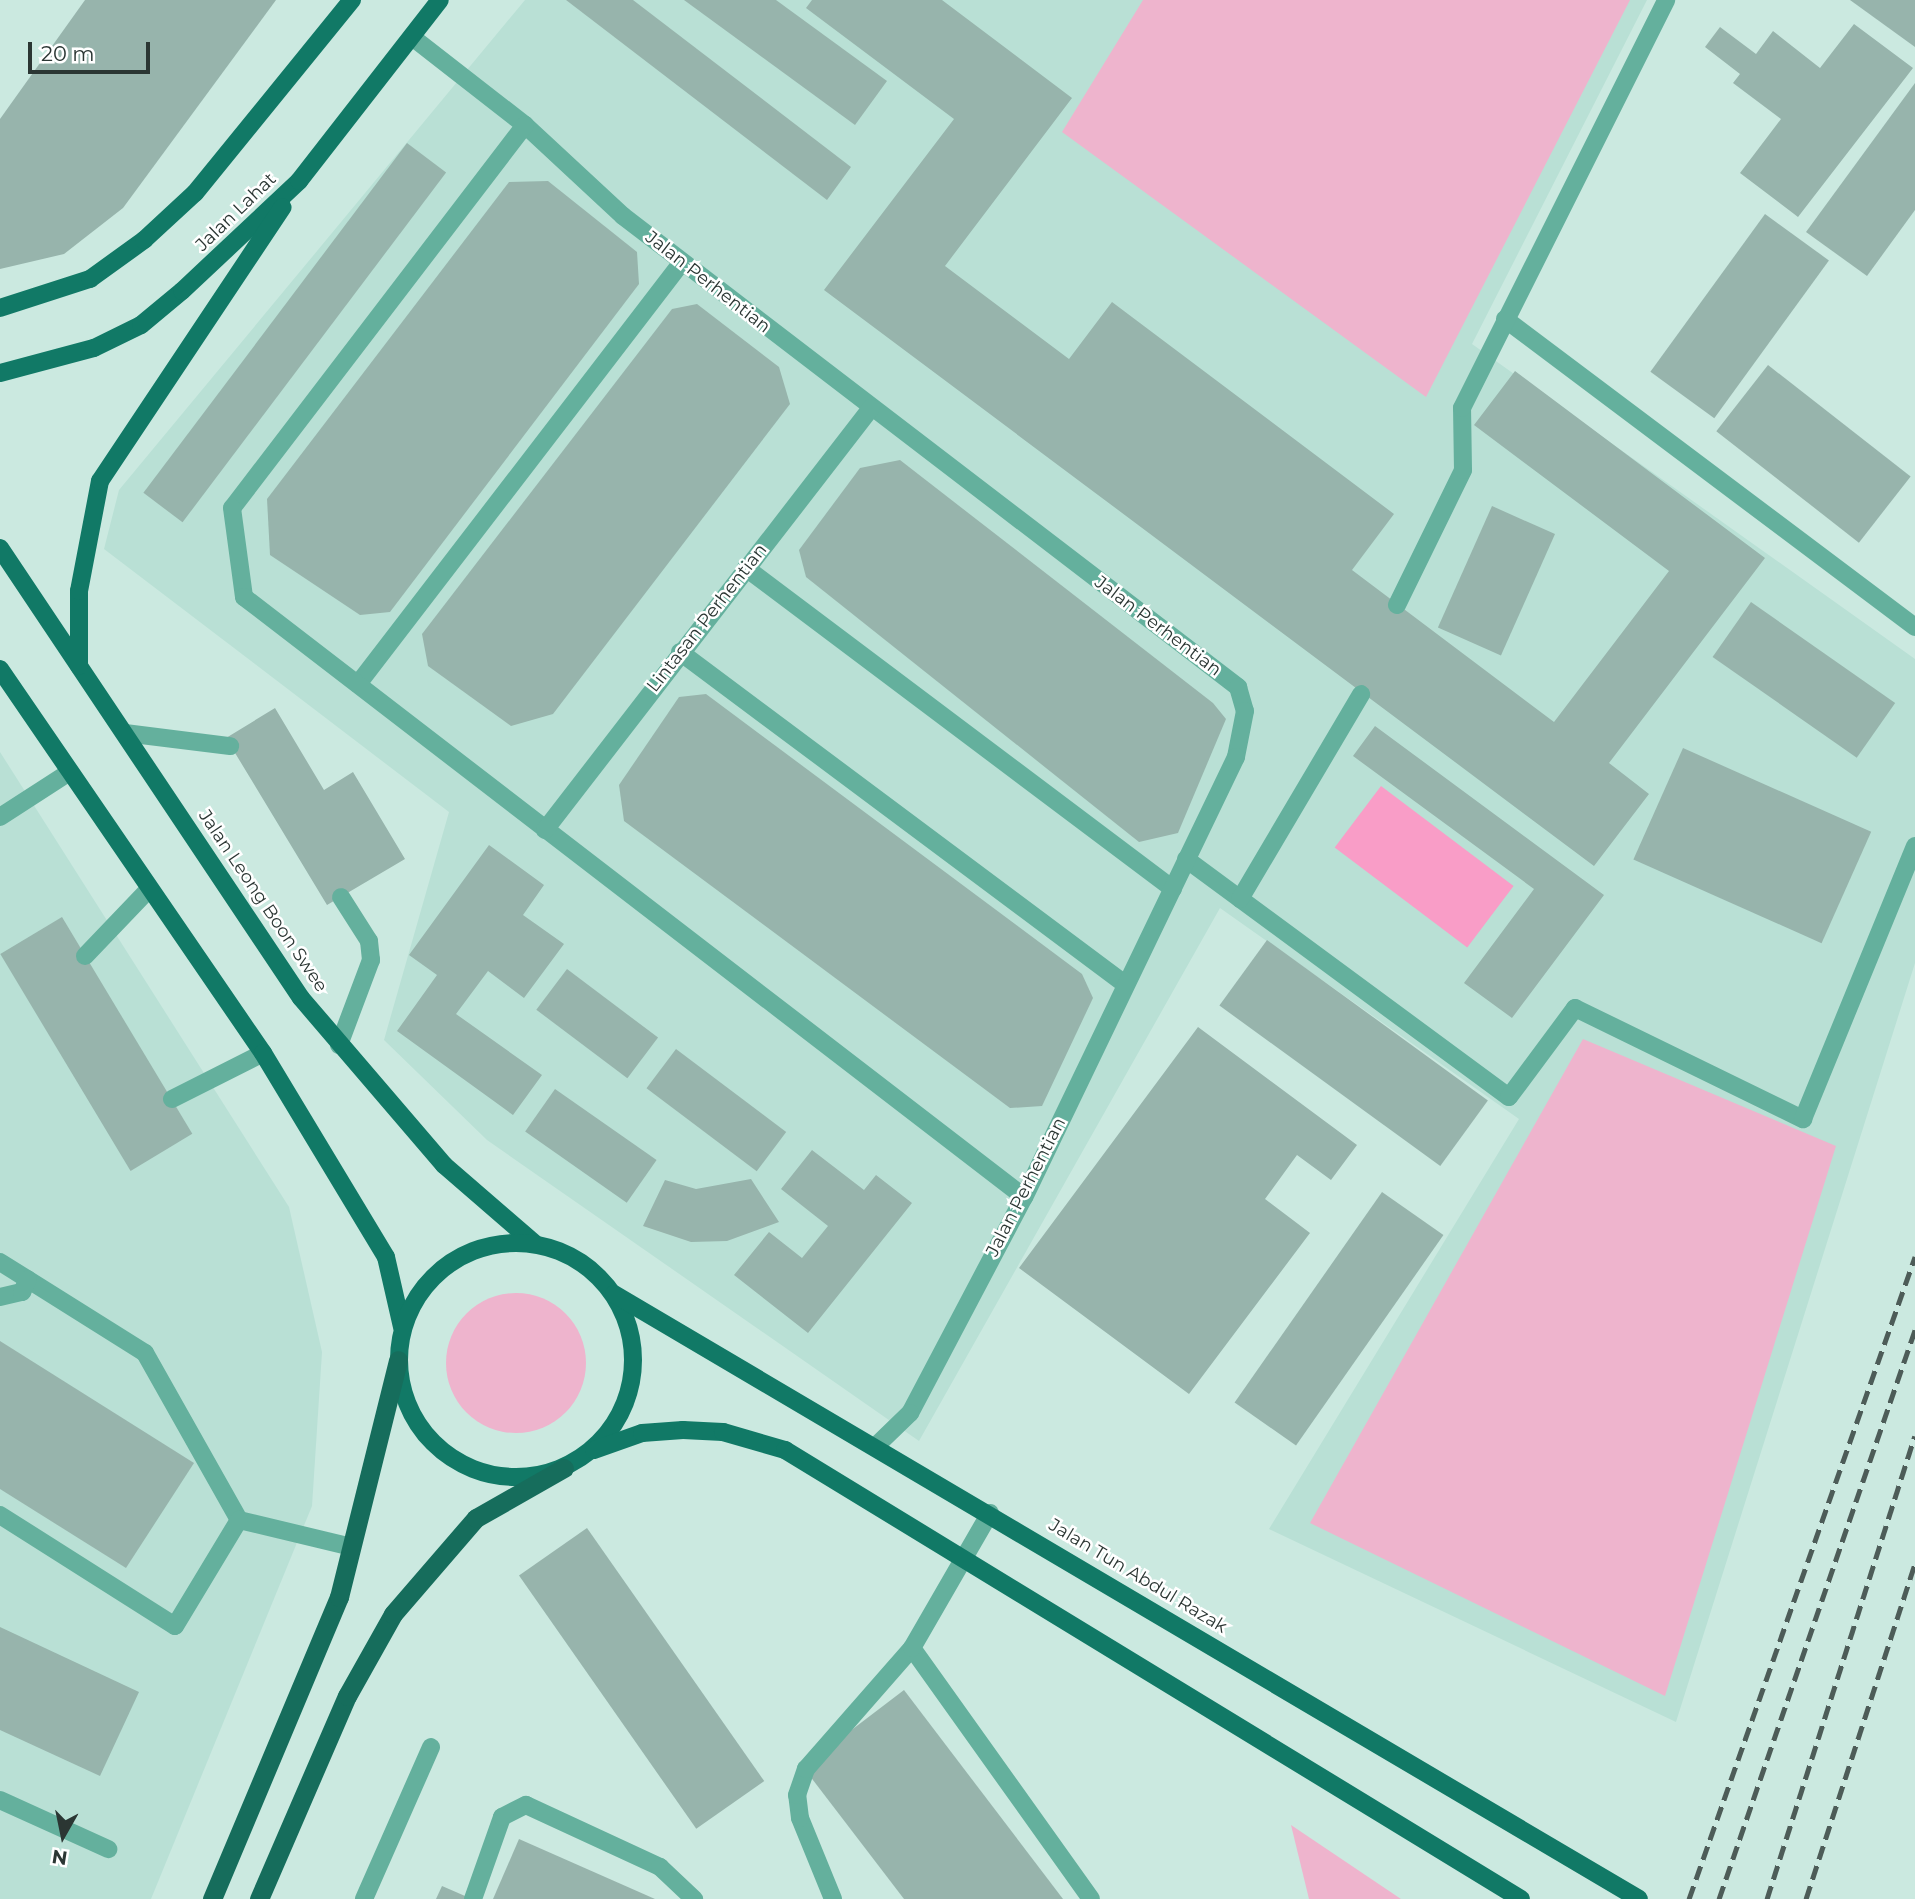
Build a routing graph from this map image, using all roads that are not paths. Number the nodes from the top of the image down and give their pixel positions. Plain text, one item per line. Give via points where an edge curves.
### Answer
1 (352, 0) edge
2 (440, 0) edge
3 (1666, 0) edge
4 (412, 37) junction
5 (525, 125) junction
6 (299, 181) junction
7 (682, 262) junction
8 (0, 308) edge
9 (1505, 319) junction
10 (0, 373) edge
11 (871, 408) junction
12 (0, 548) edge
13 (746, 568) junction
14 (1397, 605) dead end
15 (1915, 627) edge
16 (680, 652) junction
17 (79, 666) junction
18 (0, 669) edge
19 (358, 684) junction
20 (1361, 694) dead end
21 (125, 733) junction
22 (230, 746) dead end
23 (68, 773) junction
24 (0, 817) edge
25 (545, 830) junction
26 (1915, 846) edge
27 (1186, 859) junction
28 (1173, 889) junction
29 (148, 890) junction
30 (341, 897) dead end
31 (1240, 899) junction
32 (85, 956) dead end
33 (1125, 984) junction
34 (338, 1045) junction
35 (263, 1053) junction
36 (172, 1099) dead end
37 (1024, 1197) junction
38 (534, 1244) junction
39 (0, 1262) edge
40 (28, 1279) junction
41 (614, 1294) junction
42 (0, 1297) edge
43 (402, 1327) junction
44 (398, 1360) junction
45 (877, 1445) junction
46 (594, 1450) junction
47 (564, 1468) junction
48 (990, 1513) junction
49 (0, 1515) edge
50 (239, 1520) junction
51 (352, 1547) junction
52 (962, 1562) junction
53 (912, 1648) junction
54 (431, 1747) dead end
55 (0, 1800) edge
56 (108, 1849) dead end
57 (684, 1895) edge
58 (212, 1899) edge
59 (259, 1899) edge
60 (363, 1899) edge
61 (473, 1899) edge
62 (833, 1899) edge
63 (1091, 1899) edge
64 (1521, 1899) edge
65 (1639, 1899) edge

1 - 8 main road via 195,193 144,240 90,279
2 - 4 main road, Jalan Lahat
3 - 9 street
4 - 5 street, Jalan Perhentian
4 - 6 main road, Jalan Lahat
5 - 7 street, Jalan Perhentian
5 - 19 street via 232,508 244,597
6 - 10 main road, Jalan Lahat via 141,325 94,348
6 - 17 main road via 100,481 79,591
7 - 11 street, Jalan Perhentian
7 - 19 street
9 - 14 street via 1462,408 1463,470
9 - 15 street
11 - 13 street, Lintasan Perhentian
11 - 27 street, Jalan Perhentian via 1238,687 1244,734
12 - 17 main road, Jalan Leong Boon Swee
13 - 16 street, Lintasan Perhentian
13 - 28 street
16 - 25 street, Lintasan Perhentian
16 - 33 street
17 - 21 main road, Jalan Leong Boon Swee
18 - 23 main road
19 - 25 street
20 - 31 street
21 - 22 street
21 - 34 main road, Jalan Leong Boon Swee
23 - 24 street
23 - 29 main road
25 - 37 street
26 - 31 street via 1803,1119 1575,1008 1509,1097
27 - 28 street, Jalan Perhentian
27 - 31 street
28 - 33 street, Jalan Perhentian
29 - 32 street
29 - 35 main road
30 - 34 street via 369,942 371,960
33 - 37 street, Jalan Perhentian
34 - 38 main road, Jalan Leong Boon Swee via 444,1165
35 - 36 street
35 - 43 main road via 386,1257
37 - 45 street, Jalan Perhentian via 910,1413
38 - 41 main road via 565,1252
38 - 43 main road via 500,1244 439,1270
39 - 40 street
40 - 42 street via 22,1293
40 - 50 street via 145,1353
41 - 45 main road, Jalan Tun Abdul Razak
41 - 46 main road via 629,1325 635,1359 626,1403
43 - 44 main road
44 - 47 main road via 402,1393 438,1449 499,1477
44 - 51 highway
45 - 48 main road, Jalan Tun Abdul Razak
46 - 47 main road
46 - 52 main road via 642,1433 683,1430 723,1432 785,1450
47 - 59 highway via 476,1518 393,1614 346,1696
48 - 52 street
48 - 65 main road, Jalan Tun Abdul Razak
49 - 50 street via 175,1626
50 - 51 street
51 - 58 highway via 339,1597
52 - 53 street
52 - 64 main road
53 - 62 street via 826,1739 797,1795
53 - 63 street
54 - 60 street
55 - 56 street
57 - 61 street via 660,1867 526,1805 502,1817

